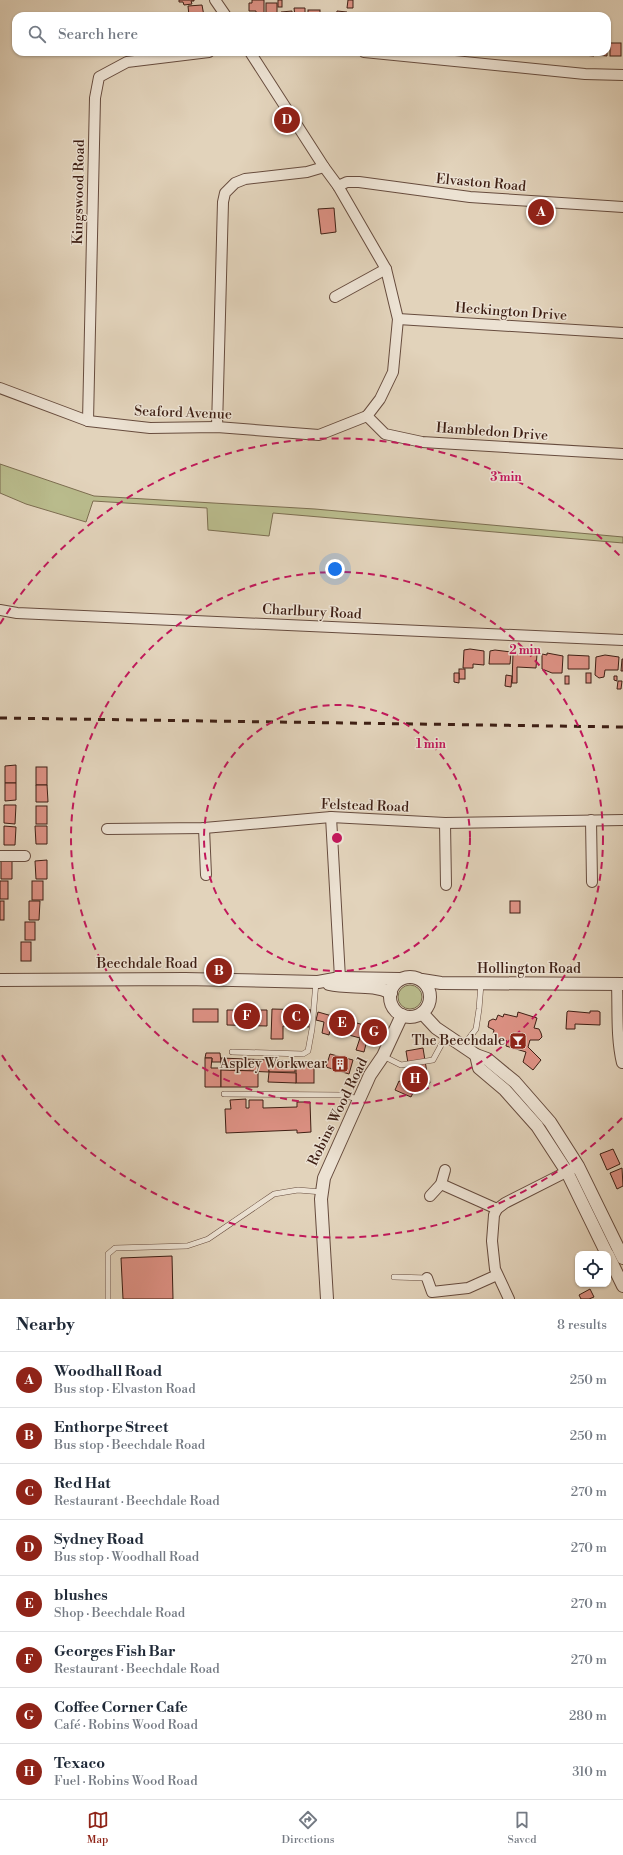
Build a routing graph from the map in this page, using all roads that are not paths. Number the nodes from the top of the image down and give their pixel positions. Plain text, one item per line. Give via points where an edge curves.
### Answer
1 (215, 0) edge
2 (223, 12) edge
3 (176, 56) edge
4 (253, 56) edge
5 (404, 56) edge
6 (623, 75) edge
7 (324, 166) junction
8 (338, 186) junction
9 (623, 207) edge
10 (386, 269) junction
11 (336, 297) dead end
12 (398, 319) junction
13 (623, 333) edge
14 (0, 388) edge
15 (367, 416) junction
16 (88, 421) junction
17 (217, 427) junction
18 (623, 454) edge
19 (0, 610) edge
20 (623, 640) edge
21 (331, 817) junction
22 (591, 820) junction
23 (623, 820) edge
24 (445, 823) junction
25 (204, 828) junction
26 (107, 830) dead end
27 (0, 856) edge
28 (25, 856) dead end
29 (206, 875) dead end
30 (592, 882) dead end
31 (446, 884) dead end
32 (340, 978) junction
33 (0, 980) edge
34 (400, 980) junction
35 (317, 981) junction
36 (426, 984) junction
37 (481, 984) junction
38 (620, 984) edge
39 (390, 993) junction
40 (422, 1013) junction
41 (402, 1015) junction
42 (447, 1035) junction
43 (463, 1046) junction
44 (620, 1046) edge
45 (232, 1052) dead end
46 (476, 1055) junction
47 (383, 1056) junction
48 (622, 1064) dead end
49 (224, 1094) dead end
50 (359, 1099) junction
51 (578, 1166) junction
52 (445, 1170) dead end
53 (567, 1172) junction
54 (441, 1184) junction
55 (322, 1192) junction
56 (430, 1196) dead end
57 (497, 1209) junction
58 (606, 1251) edge
59 (623, 1258) edge
60 (611, 1261) edge
61 (497, 1275) junction
62 (394, 1276) dead end
63 (427, 1278) joint
64 (623, 1286) edge
65 (432, 1295) edge
66 (108, 1299) edge
67 (326, 1299) edge
68 (509, 1299) edge

1 - 2 street
3 - 16 street, Kingswood Road via 127,62 99,78 95,98
4 - 7 street
5 - 6 street via 585,74
7 - 8 street
7 - 17 street via 307,172 245,179 235,183 225,193
8 - 9 street, Elvaston Road via 348,182 359,182 470,197
8 - 10 street
10 - 11 street
10 - 12 street
12 - 13 street, Heckington Drive
12 - 15 street via 393,372 380,399
14 - 16 street, Seaford Avenue
15 - 17 street, Seaford Avenue via 319,435
15 - 18 street, Hambledon Drive via 385,434 422,442
16 - 17 street, Seaford Avenue via 150,428
19 - 20 street, Charlbury Road via 17,613
21 - 24 street, Felstead Road
21 - 25 street, Felstead Road
21 - 32 street
22 - 23 street, Felstead Road
22 - 24 street, Felstead Road
22 - 30 street
24 - 31 street
25 - 26 street, Felstead Road
25 - 29 street
27 - 28 street
32 - 34 street
32 - 35 street, Beechdale Road
33 - 35 street, Beechdale Road
34 - 36 street via 411,976
34 - 39 street
35 - 39 street, Beechdale Road via 339,986 380,987
35 - 45 lane via 308,1051 303,1054
36 - 37 street, Hollington Road
36 - 40 street via 430,999 427,1009
37 - 38 street, Hollington Road
37 - 43 lane via 476,1029
38 - 44 street, Hollington Road via 616,1023
39 - 41 street via 391,1004
40 - 41 street via 413,1017
40 - 42 street via 436,1028
41 - 47 street, Robins Wood Road
42 - 43 street
42 - 47 lane via 433,1060 401,1065
43 - 46 street
44 - 48 street, Hollington Road
46 - 51 street via 487,1059 515,1082 550,1122
46 - 53 street via 479,1068 505,1090 537,1126
47 - 50 street, Robins Wood Road via 370,1075
49 - 50 lane via 341,1094
50 - 55 street, Robins Wood Road via 324,1178
51 - 53 street
51 - 59 street
52 - 54 street
53 - 57 street via 505,1202
53 - 58 street
54 - 56 street
54 - 57 street
55 - 66 lane via 298,1190 274,1194 208,1239 187,1246 115,1248 108,1254
55 - 67 street, Robins Wood Road
57 - 61 street via 494,1215 492,1241 493,1262
60 - 64 street
61 - 65 street via 468,1288
61 - 68 street
62 - 63 lane
63 - 65 street

